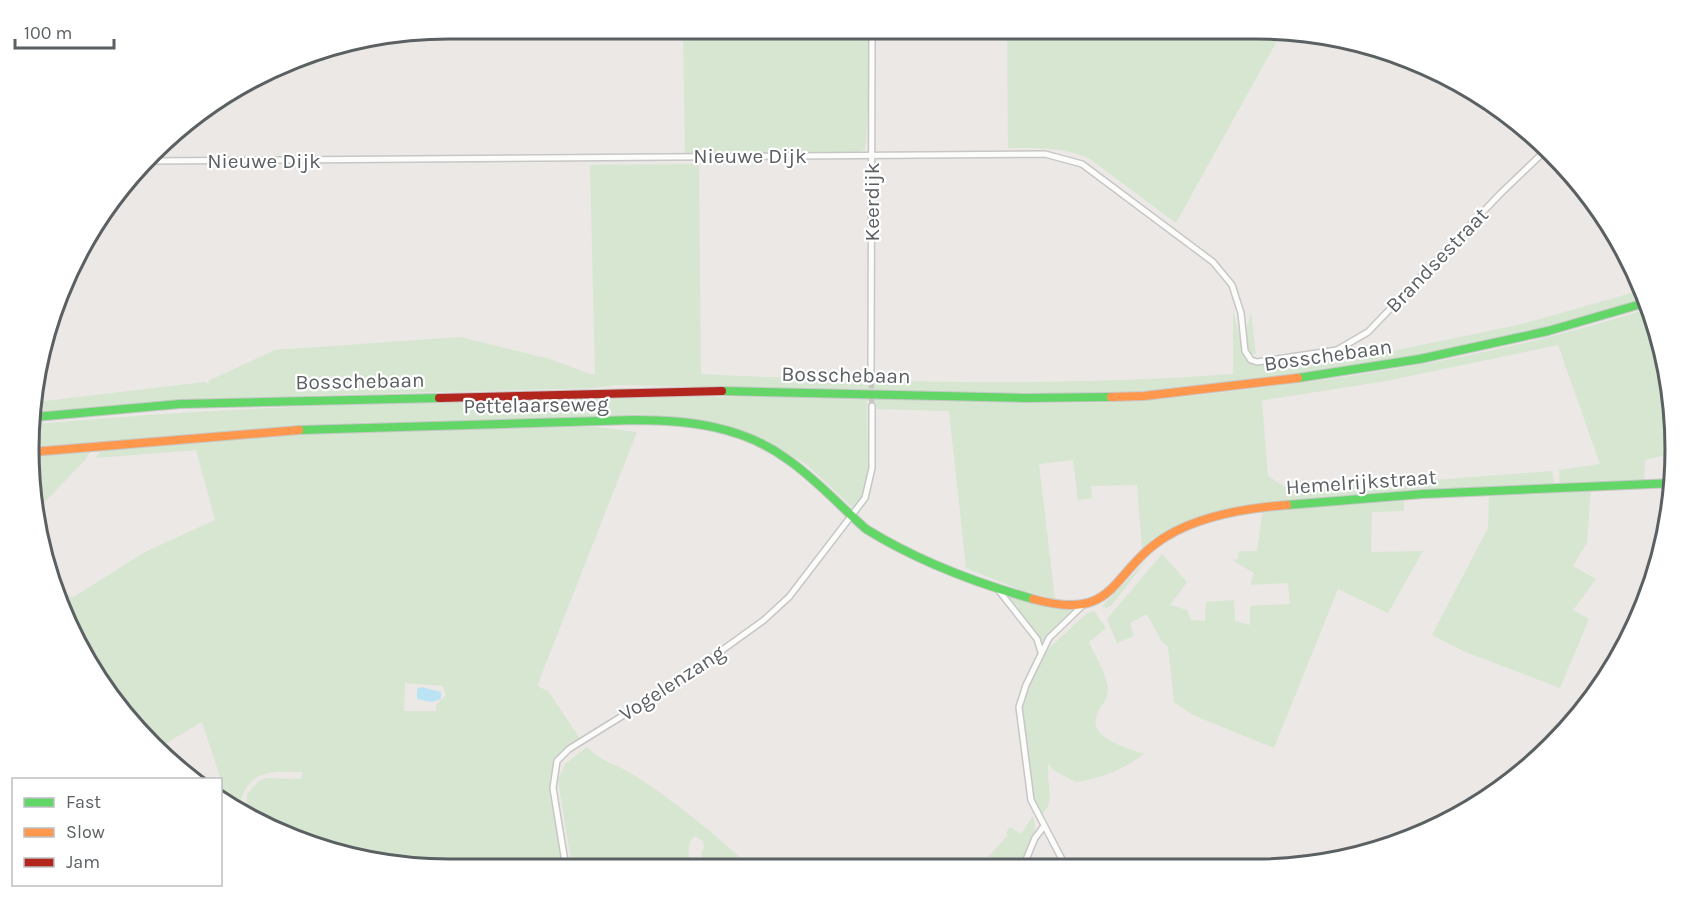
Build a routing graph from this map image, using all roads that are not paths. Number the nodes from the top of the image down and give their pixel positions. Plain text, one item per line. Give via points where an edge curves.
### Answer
1 (872, 39) edge
2 (1541, 155) edge
3 (872, 156) junction
4 (157, 161) edge
5 (1639, 305) edge
6 (1247, 356) joint
7 (871, 375) tunnel mouth
8 (872, 406) tunnel mouth
9 (41, 416) edge
10 (39, 451) edge
11 (1663, 483) edge
12 (852, 516) junction
13 (994, 585) junction
14 (1082, 606) junction
15 (1041, 652) junction
16 (1044, 826) junction
17 (565, 859) edge
18 (1026, 859) edge
19 (1062, 859) edge

1 - 3 street, Keerdijk
2 - 6 street, Brandsestraat via 1353,343 1336,350 1257,362
3 - 4 street, Nieuwe Dijk
3 - 6 street, Nieuwe Dijk via 1045,154 1082,164 1140,204 1223,272 1238,300
3 - 7 street, Keerdijk
5 - 9 street, Bosschebaan via 1548,332 1420,359 1258,384 1144,396 1024,398 729,391 180,404
8 - 12 street via 870,483
10 - 12 street, Pettelaarseweg via 333,429 681,422 728,429 767,445 803,469
11 - 14 street, Hemelrijkstraat via 1423,494 1237,512 1166,536 1104,596
12 - 13 street, Pettelaarseweg via 888,543
12 - 17 street, Vogelenzang via 789,597 764,620 684,677 569,749 557,761 553,788
13 - 14 street, Pettelaarseweg via 1052,604
13 - 15 street, Pettelaarseweg via 1037,639
14 - 15 street via 1049,638
15 - 16 street via 1022,695 1019,714 1031,800
16 - 18 street
16 - 19 street

